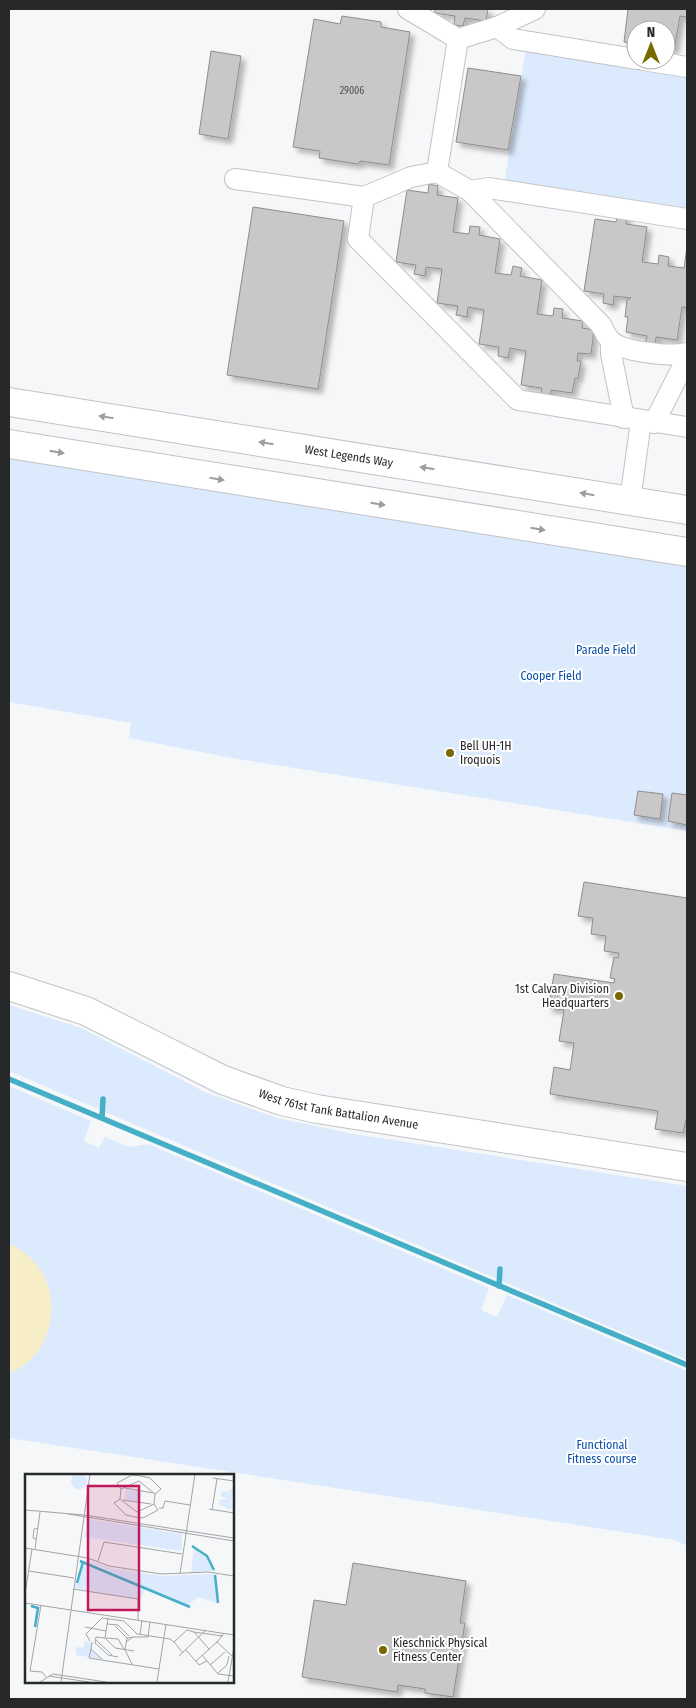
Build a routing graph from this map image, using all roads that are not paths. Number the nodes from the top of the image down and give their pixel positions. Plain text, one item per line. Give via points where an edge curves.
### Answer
1 (408, 9) edge
2 (535, 9) edge
3 (497, 27) junction
4 (458, 40) junction
5 (626, 57) edge
6 (437, 172) junction
7 (235, 179) dead end
8 (470, 191) junction
9 (364, 197) junction
10 (687, 219) edge
11 (611, 341) junction
12 (687, 353) edge
13 (9, 402) edge
14 (640, 420) junction
15 (687, 428) edge
16 (9, 444) edge
17 (630, 501) junction
18 (687, 510) edge
19 (687, 552) edge
20 (9, 986) edge
21 (687, 1167) edge

1 - 4 street
2 - 3 street
3 - 4 street
3 - 5 street via 513,40
4 - 6 street
6 - 8 street
6 - 9 street via 411,177
7 - 9 street
8 - 10 street via 489,188
8 - 11 street via 600,325
9 - 14 street via 358,239 518,400
11 - 12 street via 624,348 672,356
11 - 14 street via 611,354
12 - 14 street via 684,364
17 -> 13 street, West Legends Way
14 - 15 street
14 - 17 street
16 -> 19 street
17 - 18 street, West Legends Way
20 - 21 street, West 761st Tank Battalion Avenue via 86,1011 223,1080 282,1101

